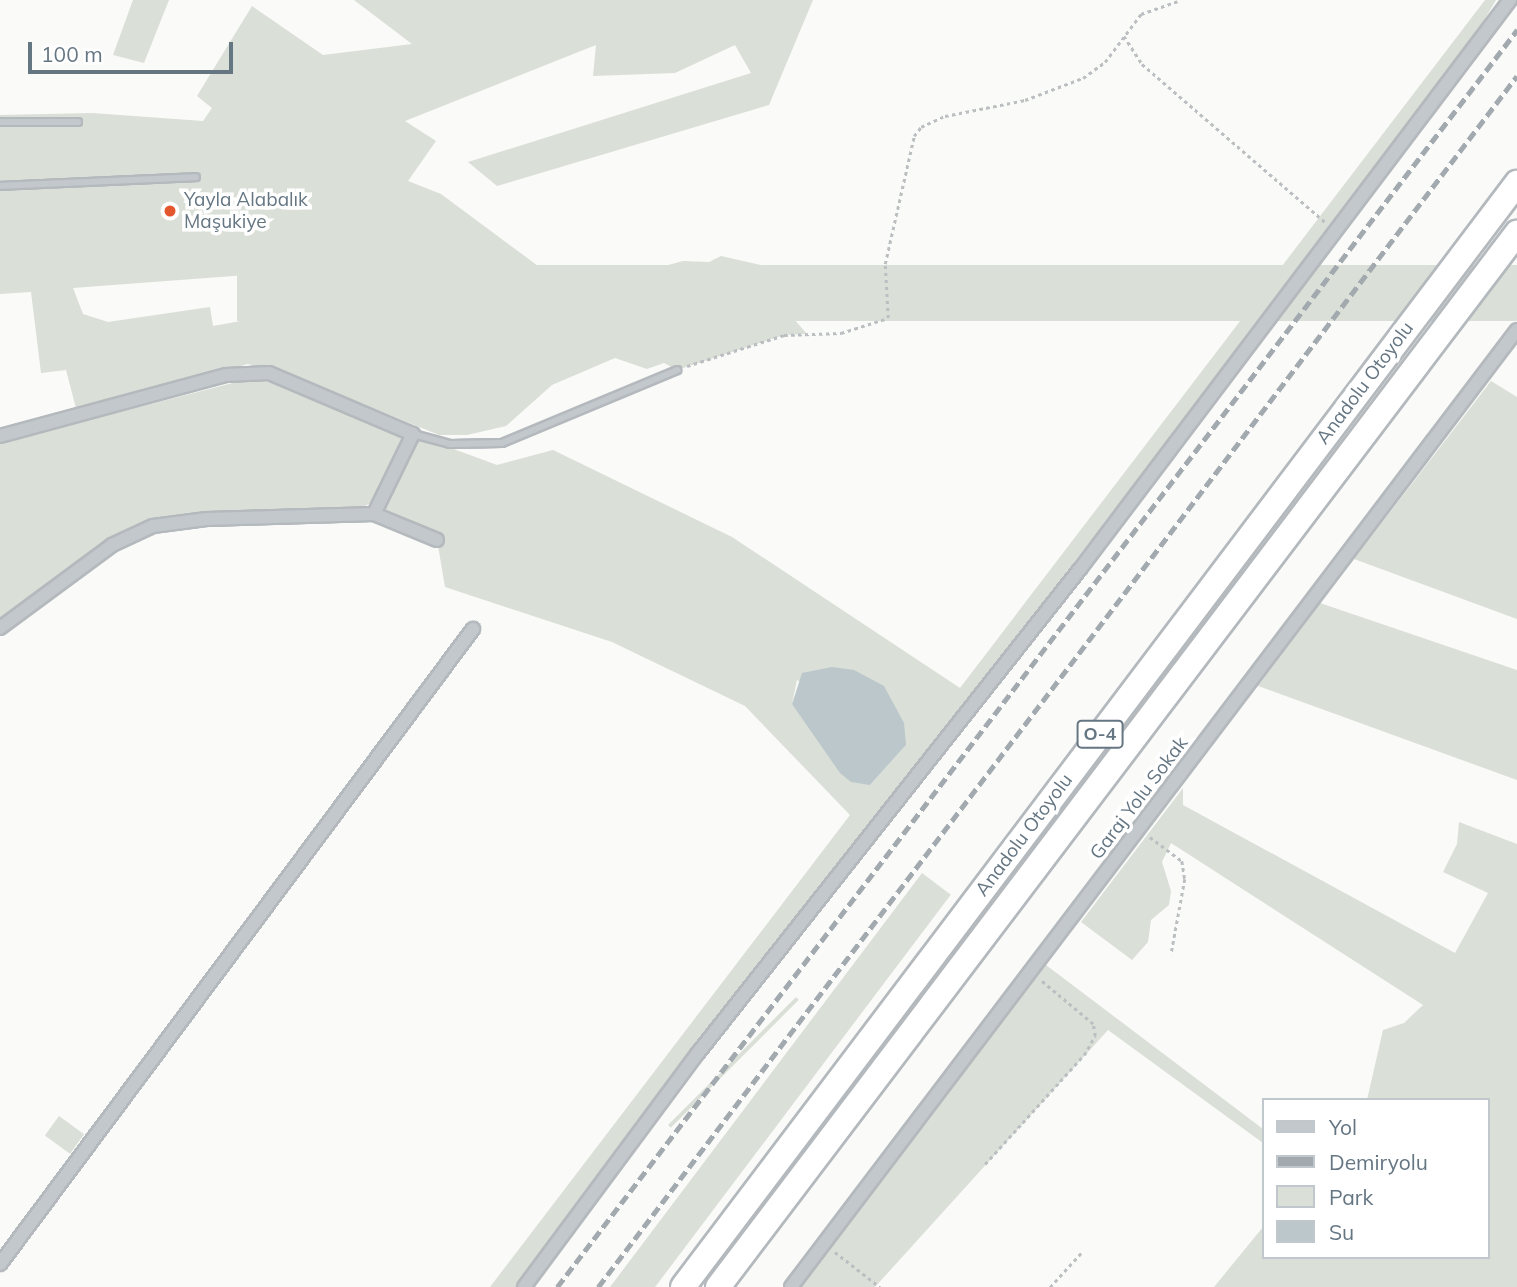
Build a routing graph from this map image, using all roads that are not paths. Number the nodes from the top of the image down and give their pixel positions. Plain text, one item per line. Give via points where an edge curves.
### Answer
1 (1510, 0) edge
2 (0, 122) edge
3 (78, 122) dead end
4 (196, 177) dead end
5 (1517, 183) edge
6 (0, 186) edge
7 (1517, 233) edge
8 (1517, 330) edge
9 (677, 370) road end
10 (413, 433) junction
11 (0, 436) edge
12 (374, 514) junction
13 (437, 540) dead end
14 (0, 628) edge
15 (473, 629) dead end
16 (0, 1265) edge
17 (524, 1287) edge
18 (683, 1287) edge
19 (718, 1287) edge
20 (791, 1287) edge

1 - 17 street via 1080,569 698,1053
2 - 3 lane
4 - 6 lane
5 - 18 highway, Anadolu Otoyolu / O-4
7 - 19 highway, Anadolu Otoyolu / O-4
8 - 20 street, Garaj Yolu Sokak
9 - 10 lane via 502,443 450,444
10 - 11 street via 257,370 226,374
10 - 12 street
12 - 13 street
12 - 14 street via 206,519 153,526 112,545
15 - 16 street

